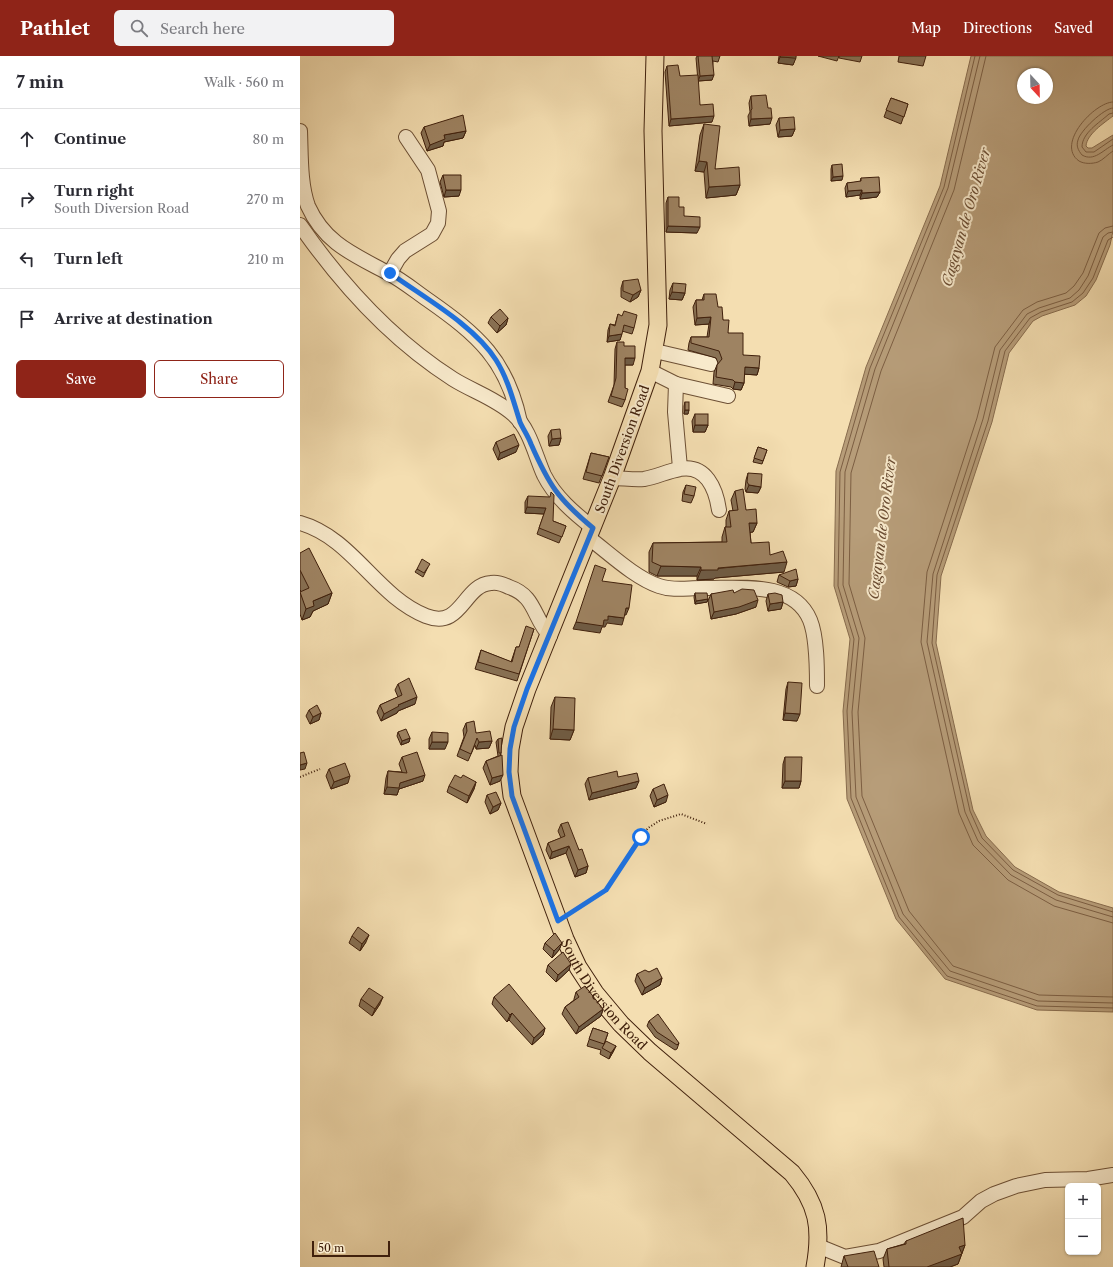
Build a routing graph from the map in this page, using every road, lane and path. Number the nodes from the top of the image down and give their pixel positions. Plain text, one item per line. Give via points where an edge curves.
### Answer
1 (654, 56) edge
2 (300, 131) edge
3 (406, 137) dead end
4 (318, 224) junction
5 (303, 229) edge
6 (390, 273) junction
7 (655, 352) junction
8 (711, 364) dead end
9 (650, 371) junction
10 (676, 384) junction
11 (728, 396) dead end
12 (520, 422) junction
13 (680, 468) junction
14 (612, 478) junction
15 (719, 510) dead end
16 (300, 523) edge
17 (591, 533) junction
18 (550, 636) junction
19 (817, 686) dead end
20 (320, 770) dead end
21 (300, 777) edge
22 (707, 824) dead end
23 (558, 921) junction
24 (1113, 1175) edge
25 (818, 1246) junction
26 (815, 1267) edge

1 - 7 main road, South Diversion Road via 653,131 658,325
2 - 4 street via 303,188 308,206
3 - 6 street via 428,170 439,211 438,223 432,234 404,252
4 - 5 street
4 - 6 street via 342,249
5 - 12 street via 360,299 409,346 453,379 505,408
6 - 12 street via 469,330 483,344 496,360 506,379
7 - 8 street
7 - 9 main road, South Diversion Road
9 - 10 street
9 - 14 main road, South Diversion Road
10 - 11 street
10 - 13 street via 675,412
12 - 17 street via 551,486
13 - 14 street via 644,479
13 - 15 street via 694,468 704,473 714,488
14 - 17 main road, South Diversion Road
16 - 18 street via 342,545 390,592 424,615 437,618 451,616 472,592 483,585 499,583 522,592 535,610 541,627
17 - 18 main road, South Diversion Road
17 - 19 street via 624,565 658,586 673,589 765,589 794,600 803,608 810,621
18 - 23 main road, South Diversion Road via 514,727 509,772 512,796
20 - 21 path
22 - 23 path via 681,814 648,828 606,890
23 - 25 main road, South Diversion Road via 578,967 595,993 621,1024 650,1052 792,1173 804,1187 817,1215
24 - 25 street via 1088,1179 1045,1180 1016,1186 988,1198 962,1217 878,1251 845,1257
25 - 26 main road, South Diversion Road

